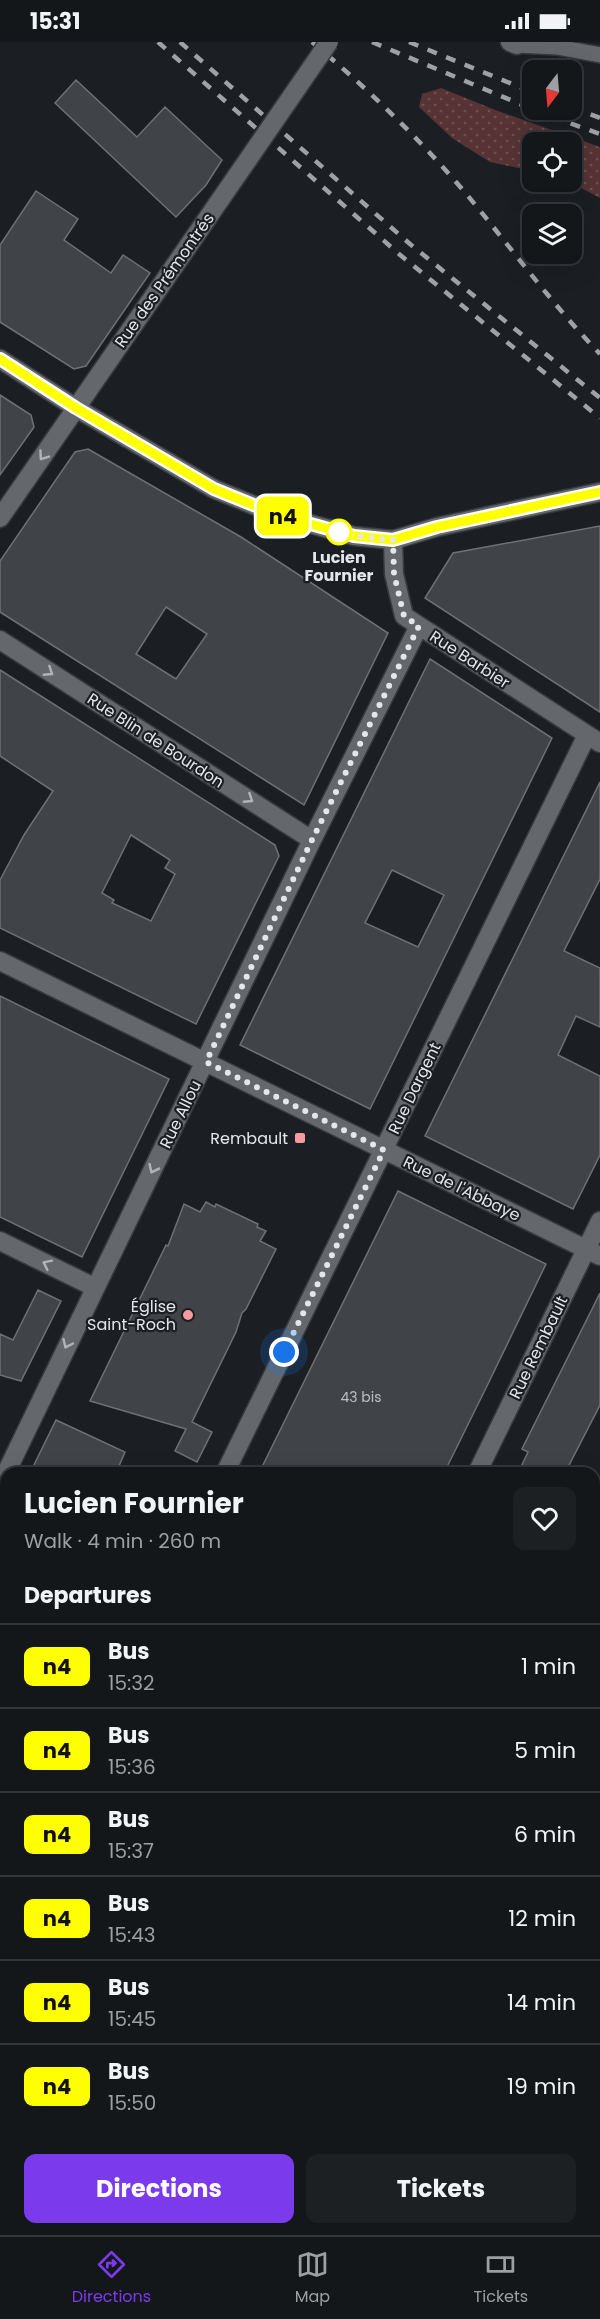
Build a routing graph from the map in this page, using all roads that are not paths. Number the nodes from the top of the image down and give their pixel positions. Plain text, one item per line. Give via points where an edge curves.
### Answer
1 (329, 42) edge
2 (514, 44) edge
3 (600, 55) edge
4 (0, 359) edge
5 (76, 408) junction
6 (600, 492) edge
7 (0, 518) edge
8 (393, 540) junction
9 (419, 626) junction
10 (0, 640) edge
11 (593, 739) edge
12 (312, 840) junction
13 (0, 961) edge
14 (206, 1062) junction
15 (384, 1150) junction
16 (600, 1221) edge
17 (0, 1242) edge
18 (593, 1253) edge
19 (94, 1287) junction
20 (9, 1467) edge
21 (228, 1467) edge
22 (480, 1467) edge

1 - 5 street, Rue des Prémontrés, bridge
2 - 3 lane
4 - 5 street
5 -> 7 street, Rue des Prémontrés
5 - 8 street via 214,489 278,515 354,536
6 - 8 street
8 - 9 street, Rue Barbier via 394,574 404,616
9 - 11 street, Rue Barbier
9 - 12 street, Rue Allou
10 -> 12 street, Rue Blin de Bourdon
11 - 15 street, Rue Dargent
12 - 14 street, Rue Allou
13 - 14 street, Rue de l'Abbaye
14 - 15 street, Rue de l'Abbaye
14 -> 19 street, Rue Allou
15 - 18 street, Rue de l'Abbaye
15 - 21 street, Rue Dargent
16 - 18 street, Rue Rembault
19 -> 17 street
18 - 22 street, Rue Rembault
19 -> 20 street, Rue Allou

